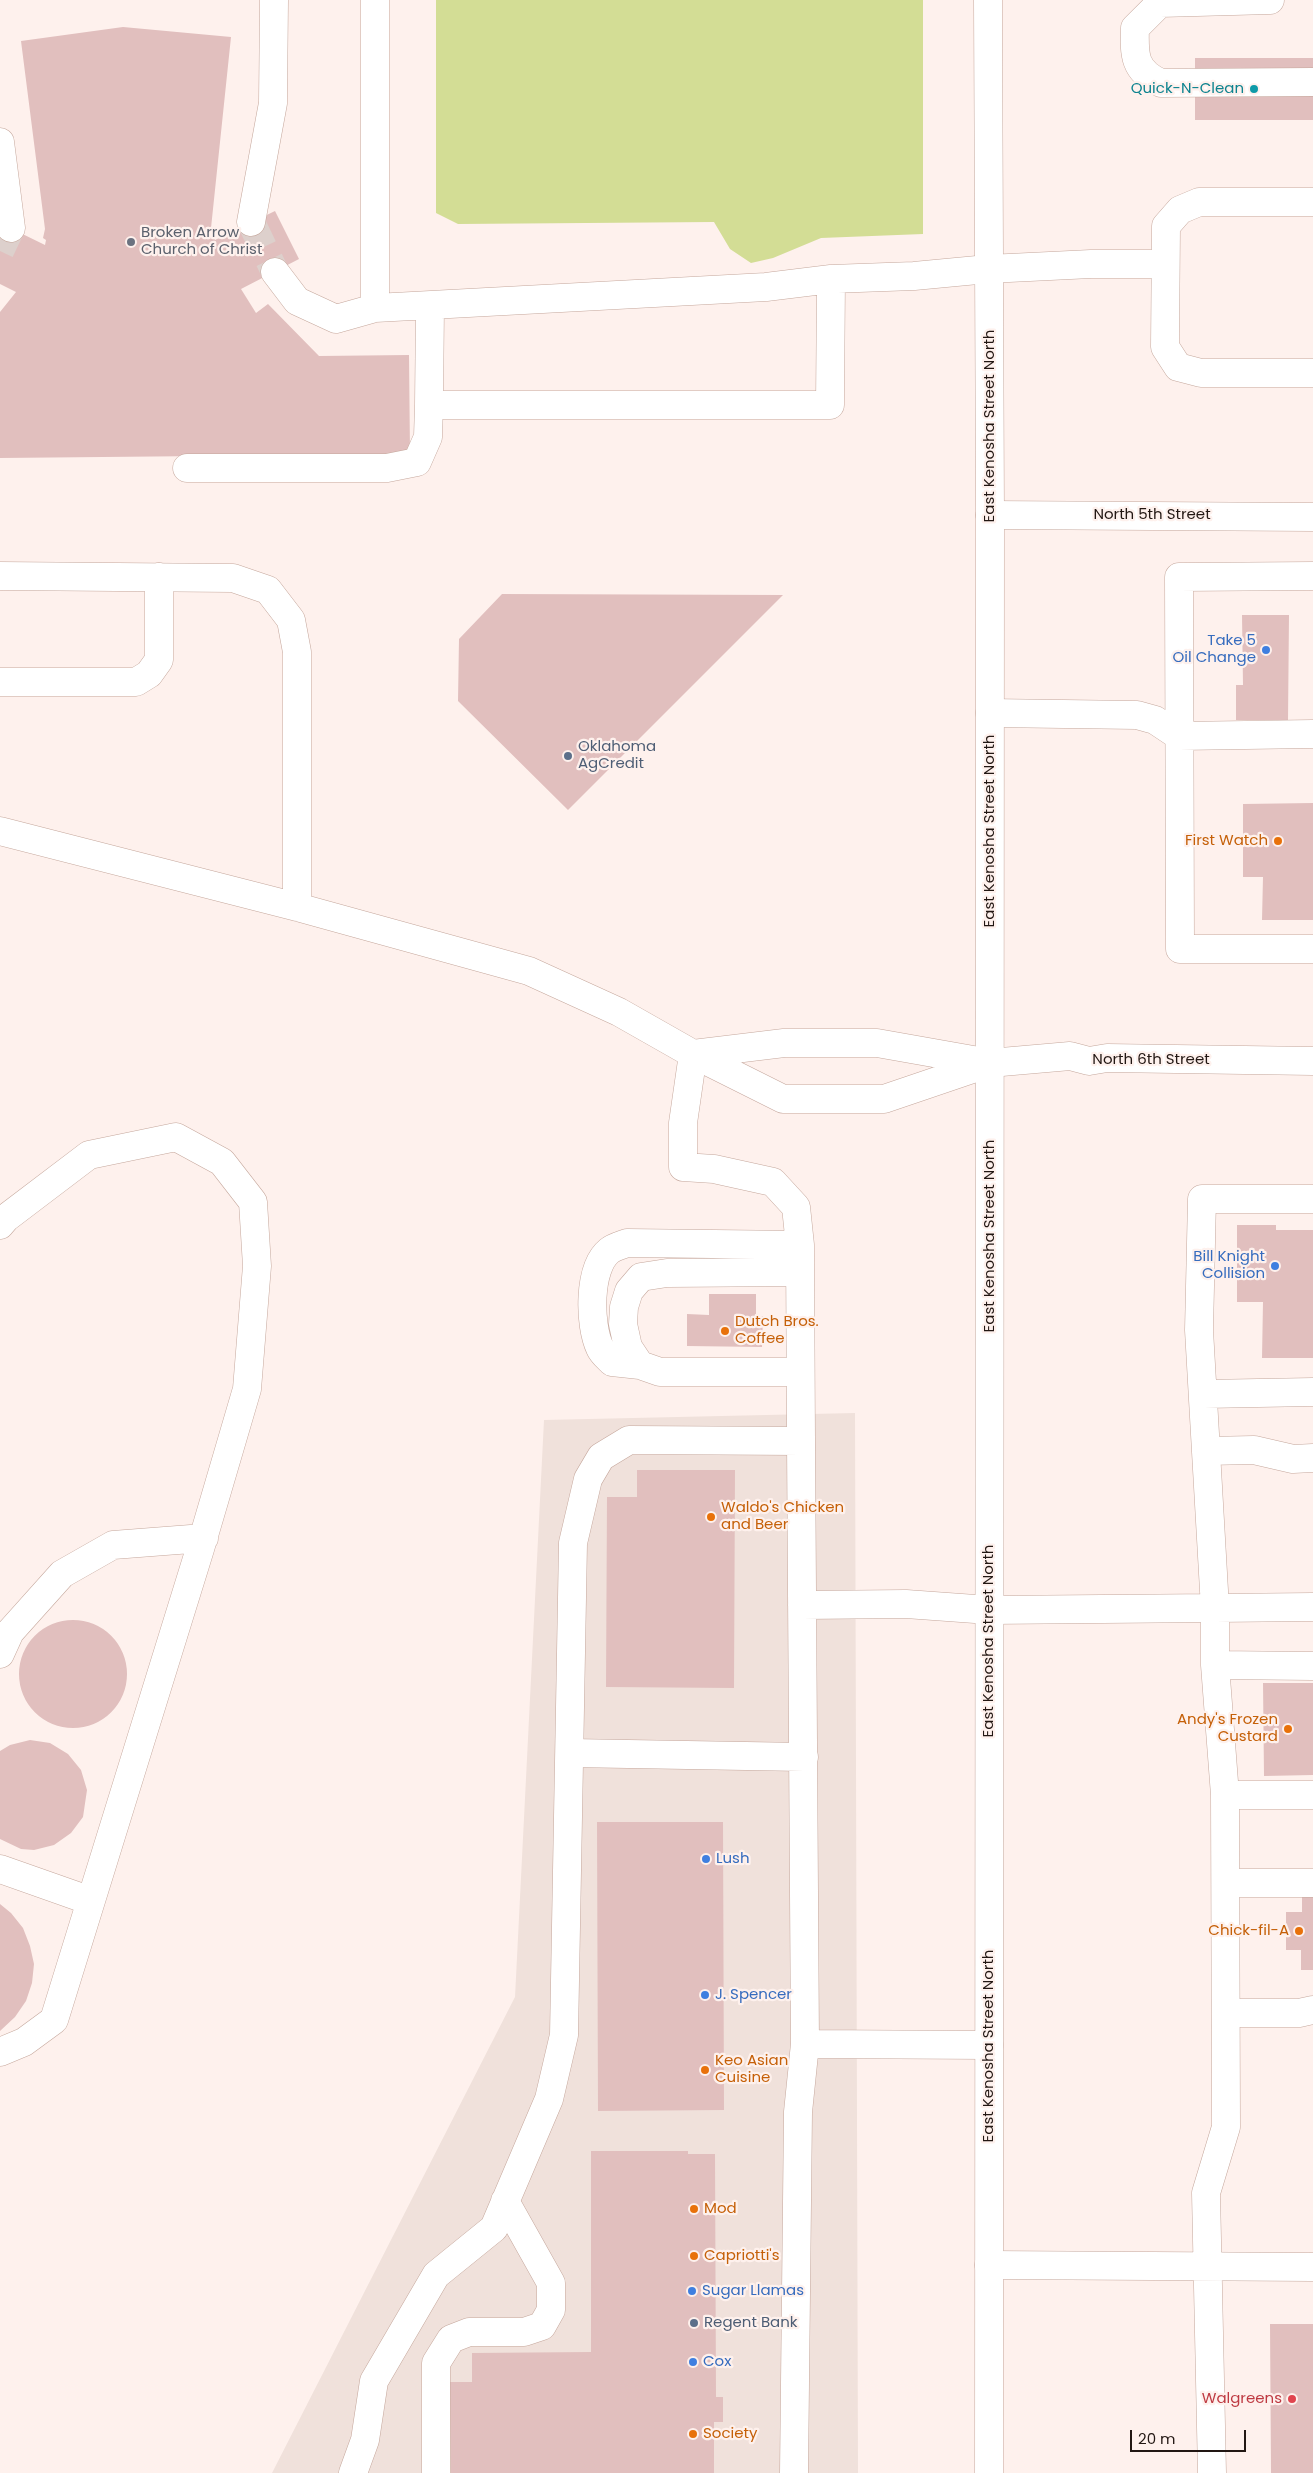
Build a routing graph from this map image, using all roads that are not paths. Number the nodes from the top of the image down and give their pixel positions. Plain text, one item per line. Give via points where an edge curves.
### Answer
1 (274, 0) edge
2 (375, 0) edge
3 (988, 0) edge
4 (1270, 0) edge
5 (1313, 82) edge
6 (0, 142) edge
7 (1313, 202) edge
8 (251, 222) tunnel mouth
9 (11, 228) tunnel mouth
10 (1165, 264) junction
11 (988, 269) junction
12 (275, 272) tunnel mouth
13 (831, 279) junction
14 (430, 306) junction
15 (375, 308) junction
16 (1313, 373) edge
17 (428, 406) junction
18 (187, 468) dead end
19 (990, 515) junction
20 (1313, 516) edge
21 (0, 576) edge
22 (1313, 576) edge
23 (159, 577) junction
24 (0, 682) edge
25 (990, 712) junction
26 (1313, 734) edge
27 (1179, 736) junction
28 (0, 831) edge
29 (297, 907) junction
30 (1313, 948) edge
31 (693, 1054) junction
32 (1313, 1061) edge
33 (990, 1063) junction
34 (1313, 1199) edge
35 (0, 1225) edge
36 (800, 1245) junction
37 (799, 1272) junction
38 (640, 1364) junction
39 (800, 1372) junction
40 (1313, 1392) edge
41 (1204, 1394) junction
42 (801, 1441) junction
43 (1206, 1451) junction
44 (1313, 1458) edge
45 (204, 1538) junction
46 (802, 1605) junction
47 (1215, 1608) junction
48 (1313, 1608) edge
49 (989, 1610) junction
50 (0, 1654) edge
51 (1215, 1665) junction
52 (1313, 1666) edge
53 (570, 1753) junction
54 (804, 1757) junction
55 (1225, 1795) junction
56 (1313, 1795) edge
57 (0, 1869) edge
58 (1226, 1883) junction
59 (1313, 1883) edge
60 (91, 1900) junction
61 (1313, 2010) edge
62 (1226, 2013) junction
63 (806, 2044) junction
64 (989, 2045) junction
65 (0, 2052) edge
66 (506, 2201) junction
67 (989, 2265) junction
68 (1206, 2266) junction
69 (1313, 2267) edge
70 (353, 2473) edge
71 (436, 2473) edge
72 (794, 2473) edge
73 (989, 2473) edge
74 (1212, 2473) edge

1 - 8 main road via 273,103
2 - 15 main road
3 - 11 main road, East Kenosha Street North
4 - 5 main road via 1160,3 1135,28 1134,55 1147,76 1161,83
6 - 9 main road
7 - 10 main road via 1199,202 1180,210 1166,226
10 - 11 main road
10 - 16 main road via 1165,347 1178,367 1201,373
11 - 13 main road
11 - 19 main road, East Kenosha Street North
12 - 15 main road via 297,301 336,319
13 - 14 main road via 766,287
13 - 17 main road via 830,406
14 - 15 main road
14 - 17 main road
17 - 18 main road via 428,438 417,462 386,468
19 - 20 main road, North 5th Street
19 - 25 main road, East Kenosha Street North
21 - 23 main road
22 - 27 main road via 1179,577
23 - 24 main road via 159,660 149,674 136,682
23 - 29 main road via 233,578 268,590 291,620 297,652
25 - 27 main road via 1136,715 1155,720
25 - 33 main road, East Kenosha Street North
26 - 27 main road
27 - 30 main road via 1180,949
28 - 29 main road
29 - 31 main road via 529,971 619,1012
31 - 33 main road via 784,1043 877,1043
31 - 33 main road via 783,1100 884,1100
31 - 36 main road via 683,1123 683,1167 714,1169 773,1182 796,1206
32 - 33 main road, North 6th Street via 1107,1058 1089,1061 1070,1056
33 - 49 main road, East Kenosha Street North
34 - 41 main road via 1202,1199 1199,1330
35 - 45 main road via 89,1155 176,1137 222,1162 253,1202 257,1266 247,1389
36 - 37 main road
36 - 38 main road via 627,1243 610,1250 600,1261 594,1276 596,1338 600,1350 612,1362
37 - 38 main road via 667,1273 641,1277 629,1291 622,1324 628,1347
37 - 39 main road
38 - 39 main road via 660,1372
39 - 42 main road
40 - 41 main road
41 - 43 main road
42 - 46 main road
42 - 53 main road via 629,1440 600,1457 588,1479 573,1542
43 - 44 main road via 1254,1450 1293,1458
43 - 47 main road
45 - 50 main road via 113,1545 62,1574 10,1632
45 - 60 main road
46 - 49 main road via 906,1604
46 - 54 main road
47 - 48 main road
47 - 49 main road
47 - 51 main road
49 - 64 main road, East Kenosha Street North
51 - 52 main road
51 - 55 main road
53 - 54 main road
53 - 66 main road via 564,2035 550,2099
54 - 63 main road
55 - 56 main road
55 - 58 main road
57 - 60 main road
58 - 59 main road
58 - 62 main road
60 - 65 main road via 54,2020 24,2042
61 - 62 main road via 1299,2013
62 - 68 main road via 1226,2127 1206,2193
63 - 64 main road
63 - 72 main road via 798,2112
64 - 67 main road, East Kenosha Street North
66 - 70 main road via 494,2228 436,2275 374,2381 365,2440
66 - 71 main road via 551,2283 551,2310 542,2326 524,2332 469,2332 451,2339 436,2363
67 - 68 main road
67 - 73 main road, East Kenosha Street North
68 - 69 main road
68 - 74 main road

